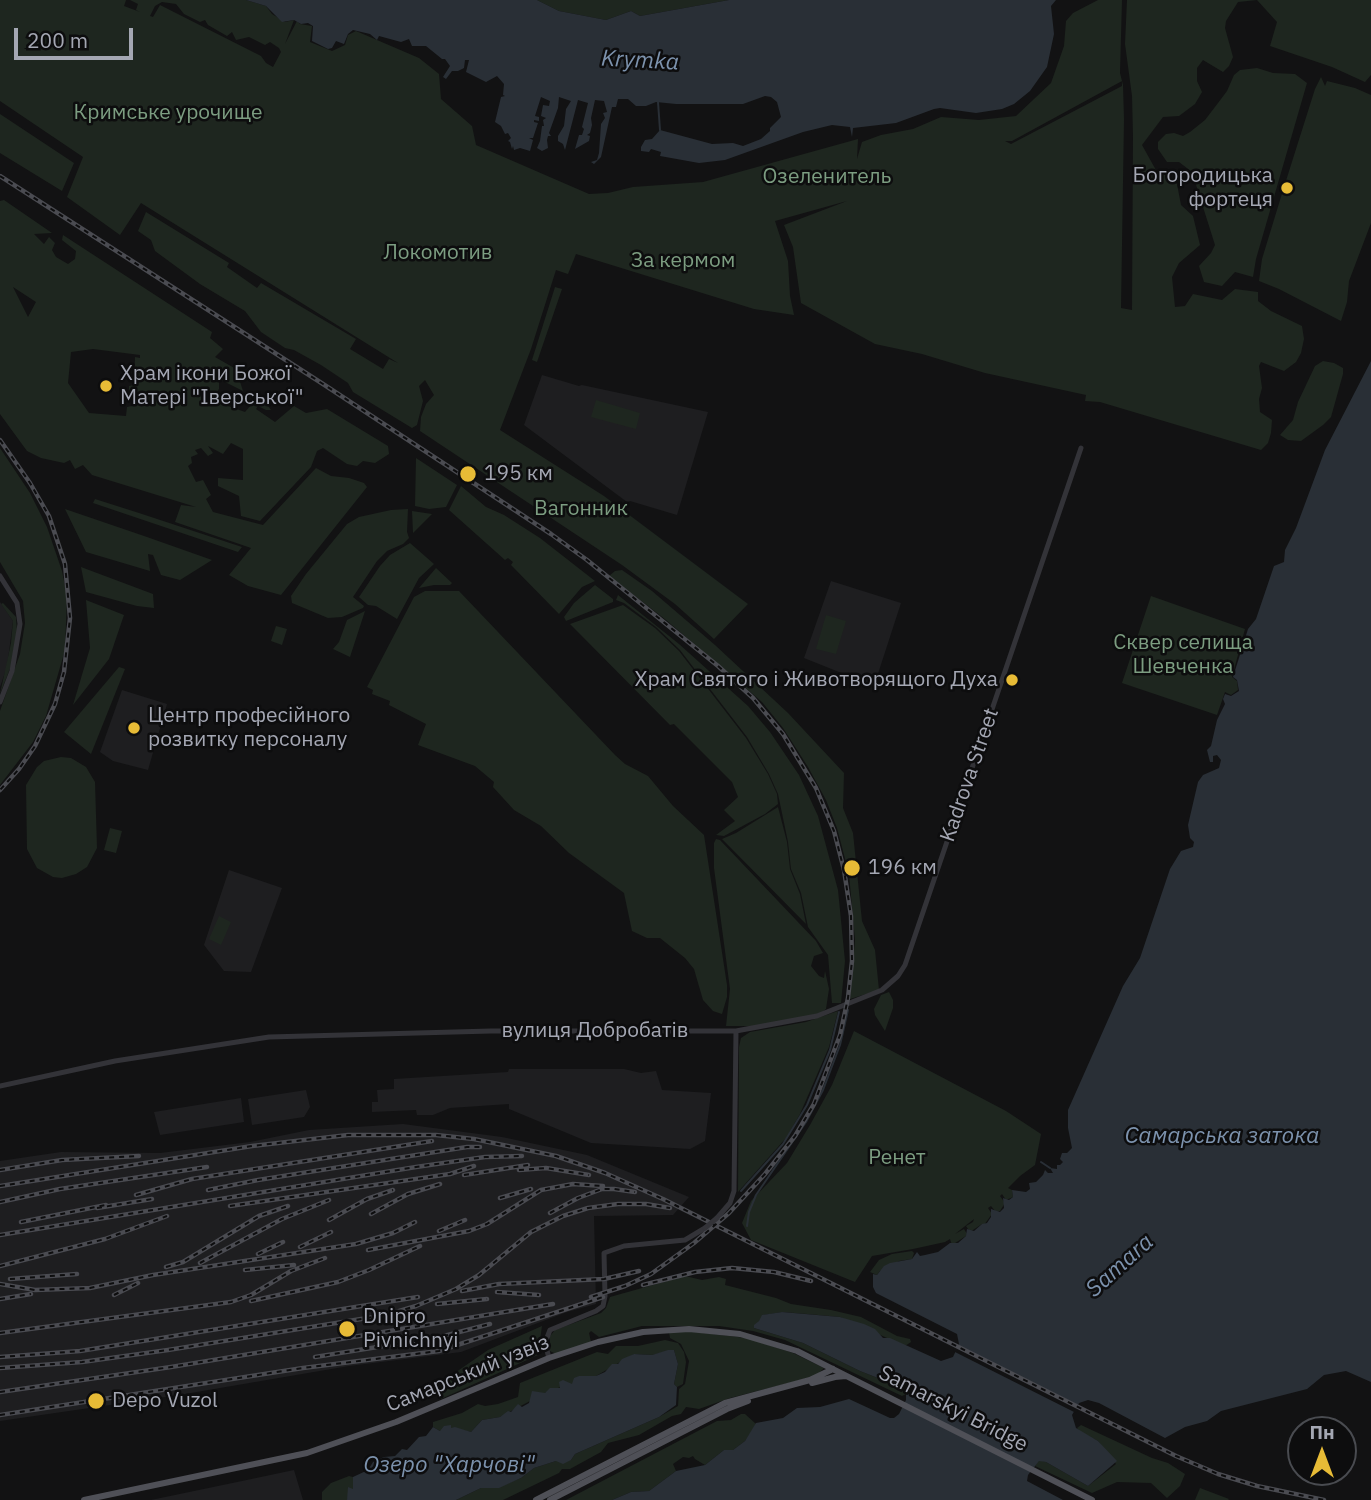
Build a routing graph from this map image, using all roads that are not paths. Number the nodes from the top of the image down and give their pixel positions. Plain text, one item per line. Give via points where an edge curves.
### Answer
1 (1081, 448) dead end
2 (0, 576) edge
3 (0, 702) edge
4 (737, 1031) junction
5 (0, 1086) edge
6 (549, 1358) junction
7 (821, 1363) junction
8 (836, 1372) junction
9 (824, 1373) junction
10 (113, 1497) edge
11 (1092, 1499) edge
12 (84, 1500) edge
13 (536, 1500) edge
14 (550, 1500) edge

1 - 4 street, Kadrova Street via 905,965 888,986 868,997 805,1019
2 - 3 street via 17,603 20,624 12,671
4 - 5 street, вулиця Добробатів via 269,1037 115,1061
4 - 6 street, bridge via 735,1181 730,1203 685,1240 624,1246 604,1253 603,1306 550,1331 545,1343
6 - 7 main road, Самарський узвіз via 629,1334 689,1329 757,1338
6 - 10 main road, Самарський узвіз via 396,1422 307,1453
7 - 8 main road, Самарський узвіз
7 - 9 main road
8 - 9 main road
8 - 11 main road, Samarskyi Bridge
8 - 14 main road via 727,1409
9 - 13 main road via 725,1403
10 - 12 main road, Самарський узвіз

